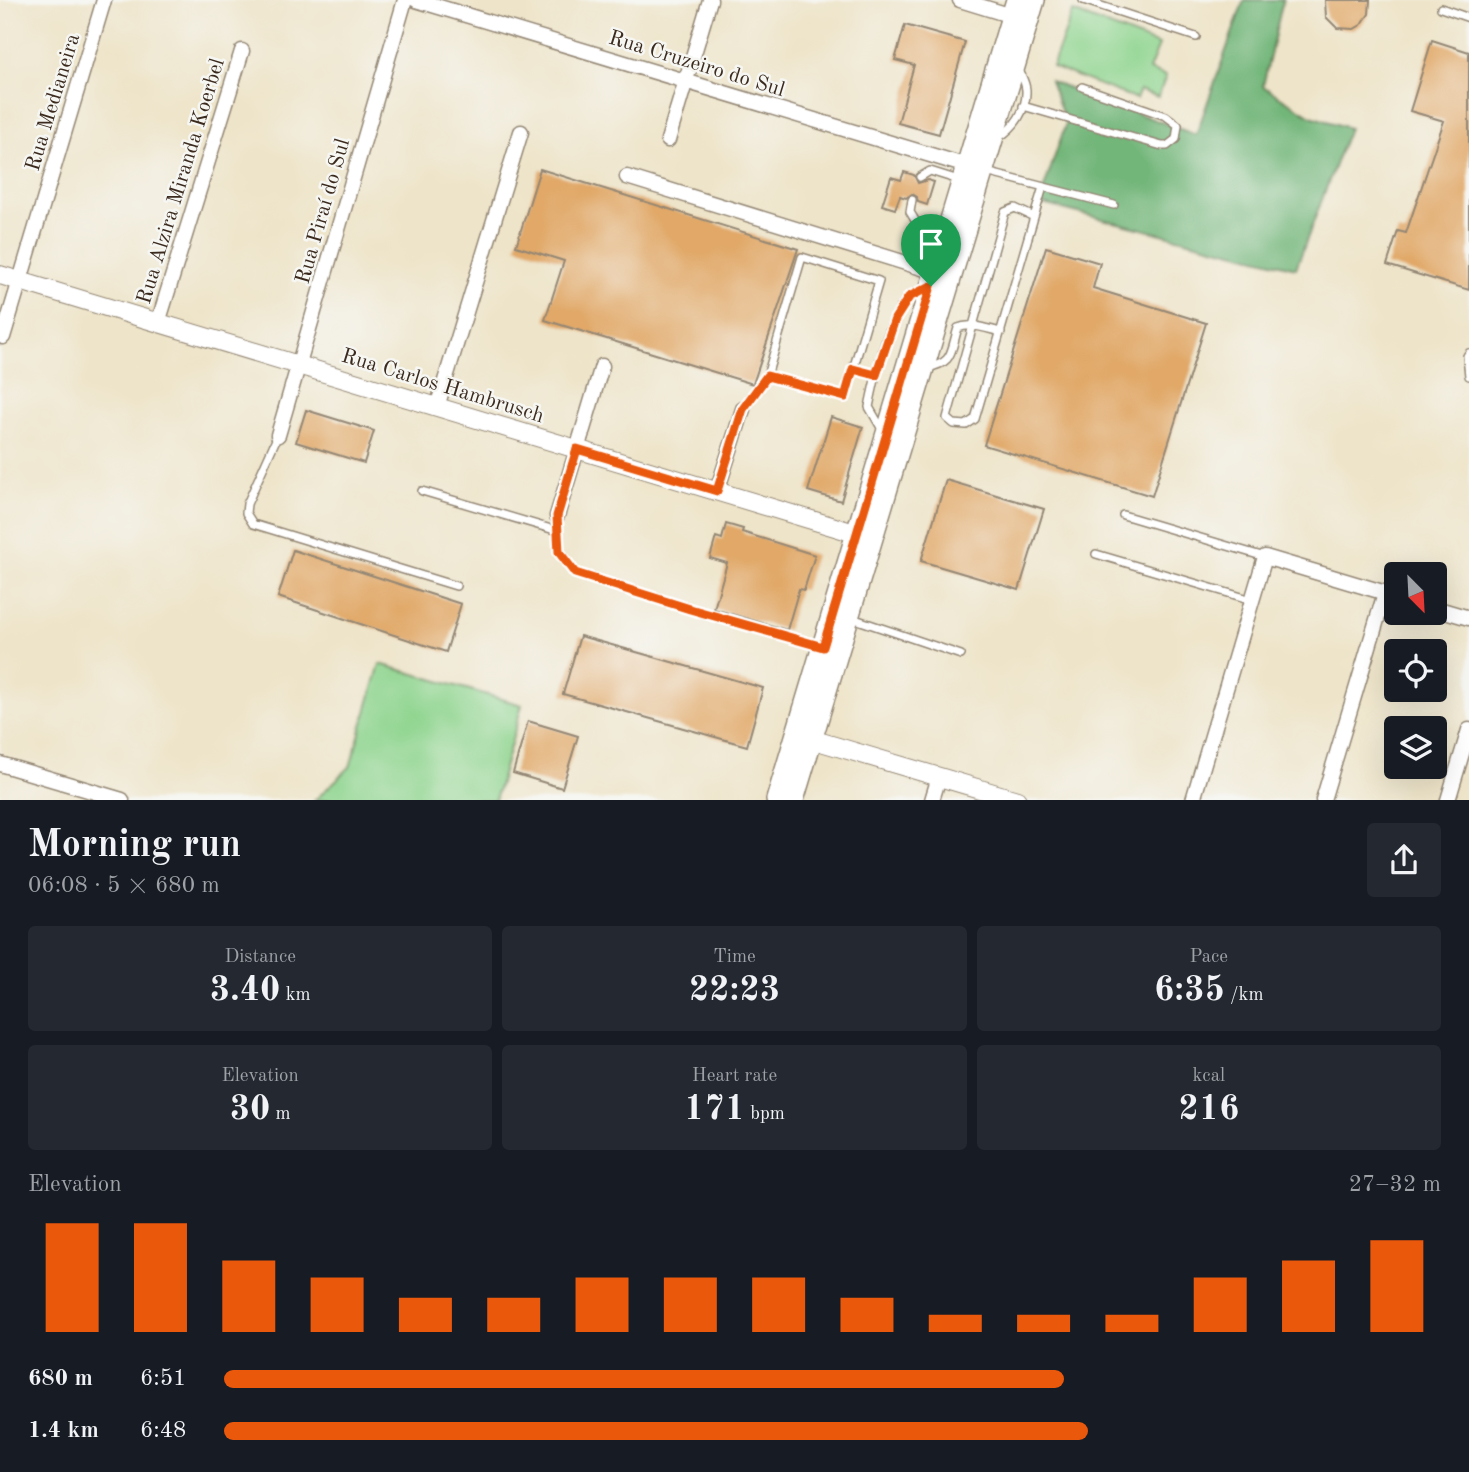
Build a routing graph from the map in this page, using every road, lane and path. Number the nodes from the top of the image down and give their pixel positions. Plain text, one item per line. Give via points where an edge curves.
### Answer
1 (104, 0) edge
2 (405, 0) edge
3 (416, 0) edge
4 (710, 0) edge
5 (960, 0) edge
6 (1034, 0) edge
7 (1083, 0) edge
8 (1014, 8) edge
9 (1441, 8) dead end
10 (1469, 18) edge
11 (1196, 37) dead end
12 (242, 51) dead end
13 (1015, 61) junction
14 (685, 81) junction
15 (1082, 87) dead end
16 (1023, 106) junction
17 (521, 132) dead end
18 (668, 140) dead end
19 (991, 142) junction
20 (970, 173) junction
21 (627, 177) dead end
22 (920, 177) dead end
23 (1043, 187) junction
24 (912, 200) dead end
25 (1114, 205) dead end
26 (1034, 217) junction
27 (947, 234) junction
28 (0, 275) edge
29 (933, 279) junction
30 (20, 281) junction
31 (158, 323) junction
32 (973, 326) junction
33 (1001, 331) junction
34 (3, 337) dead end
35 (1469, 353) edge
36 (299, 366) junction
37 (602, 366) dead end
38 (923, 368) junction
39 (853, 369) junction
40 (876, 375) junction
41 (767, 376) junction
42 (1469, 376) edge
43 (436, 407) junction
44 (743, 409) joint
45 (278, 435) joint
46 (886, 436) junction
47 (577, 449) junction
48 (422, 491) dead end
49 (717, 491) junction
50 (1123, 515) dead end
51 (557, 516) joint
52 (558, 531) junction
53 (865, 536) junction
54 (1096, 554) dead end
55 (1265, 557) junction
56 (456, 586) dead end
57 (1384, 593) edge
58 (1252, 600) junction
59 (1447, 612) edge
60 (1384, 616) edge
61 (848, 617) junction
62 (1469, 618) edge
63 (823, 647) junction
64 (961, 655) dead end
65 (1469, 730) edge
66 (811, 739) junction
67 (0, 764) edge
68 (939, 777) junction
69 (781, 799) edge
70 (122, 800) edge
71 (932, 800) edge
72 (1017, 800) edge
73 (1193, 800) edge
74 (1323, 800) edge
75 (1448, 800) edge

1 - 30 street, Rua Medianeira
2 - 36 street, Rua Piraí do Sul
3 - 14 street, Rua Cruzeiro do Sul
4 - 14 street
5 - 8 street
6 - 13 main road
7 - 11 lane
8 - 20 main road
9 - 10 lane
12 - 31 street, Rua Alzira Miranda Koerbel
13 - 16 lane via 1027,89
13 - 19 main road
14 - 18 street
14 - 20 street, Rua Cruzeiro do Sul
15 - 16 lane via 1166,116 1178,125 1176,139 1162,146
16 - 19 lane via 1016,125
17 - 43 street
19 - 20 main road
20 - 22 lane via 930,171
20 - 23 lane
20 - 27 main road
20 - 38 main road
21 - 29 street
23 - 25 lane
23 - 26 lane
24 - 27 lane via 910,212 916,222
26 - 32 lane via 1014,208 1005,212
26 - 33 lane
27 - 29 main road
28 - 30 street, Rua Carlos Hambrusch
29 - 40 lane via 909,297 895,319
29 - 46 main road
30 - 31 street, Rua Carlos Hambrusch
30 - 34 street, Rua Medianeira
31 - 36 street, Rua Carlos Hambrusch
32 - 33 lane
32 - 33 lane via 947,418 954,424 966,425 975,419
32 - 38 lane via 958,328 944,363
35 - 42 lane
36 - 43 street, Rua Carlos Hambrusch
36 - 45 street, Rua Piraí do Sul
37 - 47 street
38 - 53 main road
39 - 40 lane
39 - 41 lane via 845,397
39 - 41 lane via 880,281 802,257
40 - 46 lane via 869,407
41 - 44 lane
43 - 47 street, Rua Carlos Hambrusch
44 - 49 street
45 - 56 lane via 247,504 246,513 253,524
46 - 53 main road
47 - 49 street, Rua Carlos Hambrusch
47 - 51 street
48 - 52 lane
49 - 53 street, Rua Carlos Hambrusch
50 - 55 lane
51 - 52 lane
52 - 63 lane via 559,552 575,573
53 - 61 main road
53 - 63 main road
54 - 58 lane
55 - 57 street
55 - 58 street
58 - 73 street
59 - 62 street
60 - 74 street
61 - 64 lane
61 - 66 main road
63 - 69 main road
65 - 75 street
66 - 68 street
66 - 69 main road
67 - 70 street
68 - 71 street
68 - 72 street

